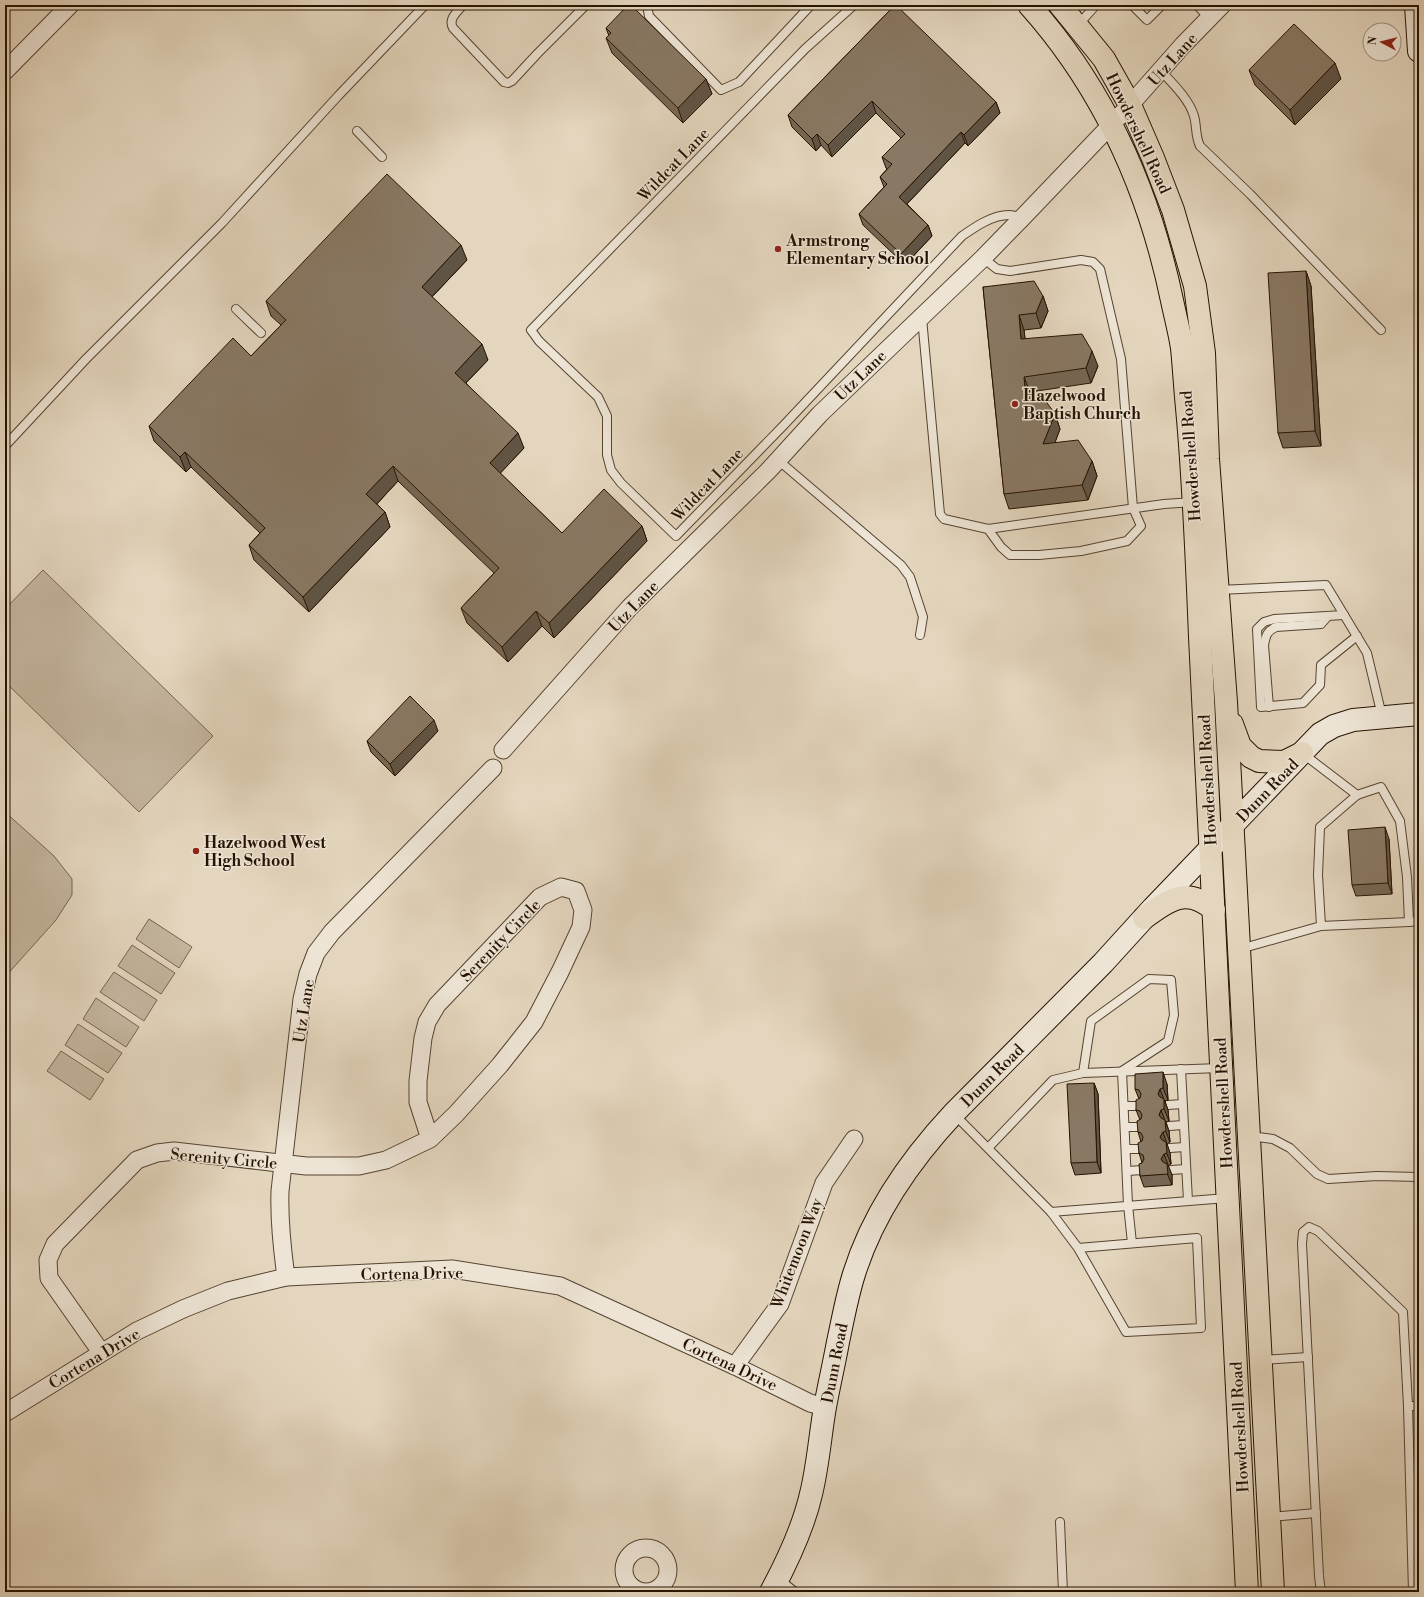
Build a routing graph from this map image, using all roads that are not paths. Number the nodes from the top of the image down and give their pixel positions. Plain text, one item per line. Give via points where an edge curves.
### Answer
1 (70, 5) edge
2 (425, 5) edge
3 (463, 5) edge
4 (586, 5) edge
5 (646, 5) edge
6 (811, 5) edge
7 (854, 5) edge
8 (1029, 5) edge
9 (1060, 5) edge
10 (1096, 5) edge
11 (1132, 5) edge
12 (1162, 5) edge
13 (1197, 5) edge
14 (1222, 5) edge
15 (1416, 5) edge
16 (1209, 18) junction
17 (1077, 26) junction
18 (1419, 51) edge
19 (5, 71) edge
20 (1161, 71) junction
21 (1130, 105) junction
22 (1112, 123) junction
23 (357, 131) dead end
24 (382, 156) dead end
25 (1022, 218) junction
26 (982, 258) junction
27 (236, 308) dead end
28 (922, 316) junction
29 (1381, 330) dead end
30 (261, 333) dead end
31 (5, 446) edge
32 (778, 460) junction
33 (1194, 502) junction
34 (1133, 508) junction
35 (988, 529) junction
36 (1218, 590) junction
37 (1344, 615) junction
38 (920, 635) dead end
39 (1357, 636) junction
40 (1226, 702) junction
41 (1419, 714) edge
42 (1382, 716) junction
43 (503, 750) dead end
44 (1302, 753) junction
45 (493, 768) dead end
46 (1357, 795) junction
47 (1233, 824) junction
48 (1211, 848) junction
49 (1214, 910) junction
50 (1144, 918) junction
51 (1419, 920) edge
52 (1409, 922) junction
53 (1321, 926) junction
54 (1240, 949) junction
55 (1222, 1068) junction
56 (1181, 1069) junction
57 (1122, 1071) junction
58 (1083, 1073) junction
59 (1182, 1104) junction
60 (1168, 1105) dead end
61 (1124, 1106) junction
62 (1140, 1106) edge
63 (954, 1113) junction
64 (1183, 1125) junction
65 (1169, 1126) dead end
66 (1125, 1127) junction
67 (1141, 1127) edge
68 (1249, 1136) junction
69 (430, 1139) junction
70 (854, 1139) dead end
71 (989, 1147) junction
72 (1185, 1147) junction
73 (1170, 1148) dead end
74 (1126, 1149) junction
75 (1142, 1149) edge
76 (283, 1163) junction
77 (1186, 1169) junction
78 (1143, 1170) edge
79 (1171, 1170) dead end
80 (1127, 1171) junction
81 (1419, 1177) edge
82 (1228, 1198) junction
83 (1188, 1201) junction
84 (1128, 1205) junction
85 (1050, 1212) junction
86 (1132, 1243) junction
87 (1078, 1248) junction
88 (286, 1277) junction
89 (101, 1352) junction
90 (1308, 1357) junction
91 (1261, 1360) junction
92 (736, 1366) junction
93 (1408, 1406) junction
94 (1419, 1406) edge
95 (825, 1407) junction
96 (5, 1413) edge
97 (1316, 1513) junction
98 (1270, 1517) junction
99 (1060, 1522) dead end
100 (1246, 1564) junction
101 (1273, 1582) edge
102 (775, 1585) edge
103 (795, 1592) edge
104 (1063, 1592) edge
105 (1230, 1592) edge
106 (1247, 1592) edge
107 (1282, 1592) edge
108 (1322, 1592) edge
109 (1413, 1592) edge

1 - 19 street
2 - 31 lane via 222,223 86,359
3 - 4 lane via 450,23 504,82 512,81
5 - 6 lane via 649,16 721,90 739,82
7 - 25 lane, Wildcat Lane via 805,49 531,330 538,341 598,397 607,416 607,455 611,470 618,479 676,536 962,236 993,218 1009,215
8 - 22 main road, Howdershell Road via 1077,65
9 - 17 main road, Howdershell Road
10 - 17 lane
11 - 12 lane via 1147,20
13 - 16 lane
14 - 16 street, Utz Lane
15 - 18 street
16 - 20 street, Utz Lane
17 - 21 main road, Howdershell Road via 1104,59
20 - 21 street, Utz Lane
20 - 29 lane via 1190,106 1196,139 1200,146
21 - 22 street, Utz Lane
21 - 36 main road, Howdershell Road via 1173,210 1195,286 1204,353 1208,460
22 - 25 street, Utz Lane
22 - 33 main road, Howdershell Road via 1135,174 1168,280 1182,347
23 - 24 lane
25 - 26 street, Utz Lane
26 - 28 street, Utz Lane
26 - 34 lane via 997,269 1010,271 1081,260 1094,262 1100,269 1121,359
27 - 30 lane
28 - 32 street, Utz Lane via 820,414
28 - 35 lane via 940,514 944,519
32 - 38 lane via 900,565 910,577 922,617
32 - 43 street, Utz Lane via 630,608
33 - 34 lane
33 - 48 main road, Howdershell Road
34 - 35 lane
34 - 35 lane via 1141,526 1127,540 1081,551 1010,555
36 - 37 lane via 1326,585
36 - 40 main road, Howdershell Road
37 - 39 lane
37 - 39 lane via 1274,619 1264,622 1257,629 1261,707 1303,703 1320,685 1321,665
39 - 42 lane via 1367,653
40 - 44 main road via 1240,746 1251,756 1259,761 1284,762
40 - 47 main road, Howdershell Road
41 - 42 street, Dunn Road
42 - 44 street, Dunn Road via 1334,726 1320,734
44 - 46 lane
44 - 47 street, Dunn Road
45 - 76 street, Utz Lane via 332,932 316,953 302,999
46 - 52 lane via 1381,787 1400,821 1407,877
46 - 53 lane via 1320,827 1318,875
47 - 48 street, Dunn Road
47 - 54 main road, Howdershell Road
48 - 49 main road, Howdershell Road
48 - 50 street, Dunn Road
49 - 50 main road via 1206,903 1193,898 1176,898 1165,902
49 - 55 main road, Howdershell Road
50 - 63 street, Dunn Road via 1103,963
51 - 52 lane
52 - 53 lane
53 - 54 lane
54 - 68 main road, Howdershell Road
55 - 56 lane
55 - 82 main road, Howdershell Road
56 - 57 lane
56 - 59 lane
57 - 58 lane
57 - 58 lane via 1168,1041 1174,1015 1171,980 1149,979 1091,1021
57 - 61 lane
58 - 71 lane via 1053,1080
59 - 60 lane
59 - 64 lane
61 - 62 lane
61 - 66 lane
63 - 71 lane
63 - 95 street, Dunn Road via 911,1165 886,1203 867,1239 847,1300
64 - 65 lane
64 - 72 lane
66 - 67 lane
66 - 74 lane
68 - 81 lane via 1279,1142 1290,1148 1317,1174 1328,1179
68 - 91 main road, Howdershell Road
69 - 69 street, Serenity Circle via 500,1065 534,1022 581,927 583,910 576,891 561,887 540,897 437,1005 427,1022 418,1081 418,1102
69 - 76 street, Serenity Circle via 386,1160 359,1166 306,1166
70 - 92 street, Whitemoon Way via 824,1183 780,1304
71 - 85 lane
72 - 73 lane
72 - 77 lane
74 - 75 lane
74 - 80 lane
76 - 88 street, Utz Lane via 280,1214
76 - 89 street, Serenity Circle via 174,1151 157,1153 137,1160 70,1229 56,1244 48,1260 49,1278
77 - 79 lane
77 - 83 lane
78 - 80 lane
80 - 84 lane
82 - 83 lane
82 - 100 main road, Howdershell Road
83 - 84 lane
84 - 85 lane
84 - 86 lane
85 - 87 lane
86 - 87 lane
86 - 87 lane via 1197,1238 1201,1328 1126,1332
88 - 89 street, Cortena Drive via 228,1291 183,1309 136,1331
88 - 92 street, Cortena Drive via 452,1269 560,1286
89 - 96 street, Cortena Drive
90 - 91 lane
90 - 93 lane via 1302,1244 1303,1232 1309,1228 1318,1231 1403,1312
90 - 97 lane
91 - 98 main road, Howdershell Road
92 - 95 street, Cortena Drive via 810,1403
93 - 94 lane
93 - 109 lane
95 - 102 street, Dunn Road via 811,1494 798,1534
97 - 98 lane
97 - 108 lane
98 - 101 main road, Howdershell Road
99 - 104 lane
100 - 105 main road
100 - 106 main road, Howdershell Road
101 - 107 main road
102 - 103 lane

